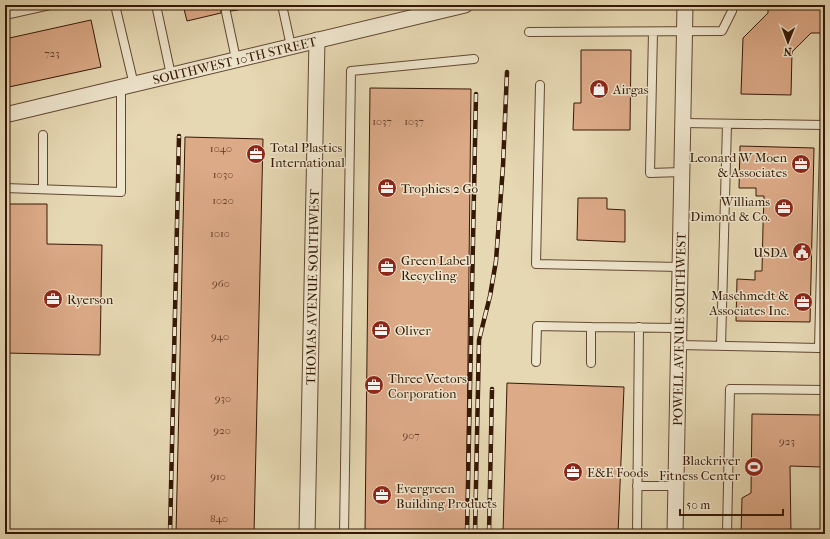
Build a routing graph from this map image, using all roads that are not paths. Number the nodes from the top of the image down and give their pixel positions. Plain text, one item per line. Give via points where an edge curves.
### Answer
1 (50, 5) edge
2 (115, 5) edge
3 (156, 5) edge
4 (282, 5) edge
5 (465, 5) edge
6 (685, 5) edge
7 (733, 5) edge
8 (226, 12) dead end
9 (5, 15) edge
10 (529, 32) dead end
11 (653, 32) junction
12 (686, 32) junction
13 (317, 40) junction
14 (291, 46) junction
15 (236, 59) junction
16 (474, 59) dead end
17 (171, 75) junction
18 (540, 85) dead end
19 (127, 86) junction
20 (825, 102) edge
21 (5, 115) edge
22 (683, 123) junction
23 (727, 124) junction
24 (824, 125) junction
25 (43, 135) dead end
26 (682, 172) junction
27 (5, 188) edge
28 (43, 189) junction
29 (680, 267) junction
30 (592, 327) junction
31 (639, 327) junction
32 (679, 328) junction
33 (679, 345) junction
34 (721, 346) junction
35 (822, 348) edge
36 (536, 362) dead end
37 (591, 363) dead end
38 (825, 390) edge
39 (637, 486) junction
40 (676, 486) junction
41 (307, 534) edge
42 (344, 534) edge
43 (636, 534) edge
44 (675, 534) edge
45 (727, 534) edge

1 - 9 lane
2 - 19 lane
3 - 17 lane
4 - 14 lane
5 - 13 street, SOUTHWEST 10TH STREET
6 - 12 street, POWELL AVENUE SOUTHWEST
7 - 12 lane via 722,31
8 - 15 lane
10 - 11 lane
11 - 12 lane
11 - 26 lane via 650,173
12 - 22 street, POWELL AVENUE SOUTHWEST
13 - 14 street, SOUTHWEST 10TH STREET
13 - 41 street, THOMAS AVENUE SOUTHWEST
14 - 15 street, SOUTHWEST 10TH STREET
15 - 17 street, SOUTHWEST 10TH STREET
16 - 42 lane via 351,71
17 - 19 street, SOUTHWEST 10TH STREET
18 - 29 lane via 536,264
19 - 21 street, SOUTHWEST 10TH STREET
19 - 28 lane via 121,192
20 - 24 lane
22 - 23 lane
22 - 26 street, POWELL AVENUE SOUTHWEST
23 - 24 lane
23 - 34 lane
24 - 35 lane
25 - 28 lane
26 - 29 street, POWELL AVENUE SOUTHWEST
27 - 28 lane
29 - 32 street, POWELL AVENUE SOUTHWEST
30 - 31 lane
30 - 36 lane via 537,326
30 - 37 lane
31 - 32 lane
31 - 39 lane
32 - 33 street, POWELL AVENUE SOUTHWEST
33 - 34 lane
33 - 40 street, POWELL AVENUE SOUTHWEST
34 - 35 lane
38 - 45 lane via 730,389
39 - 40 lane
39 - 43 lane
40 - 44 street, POWELL AVENUE SOUTHWEST

